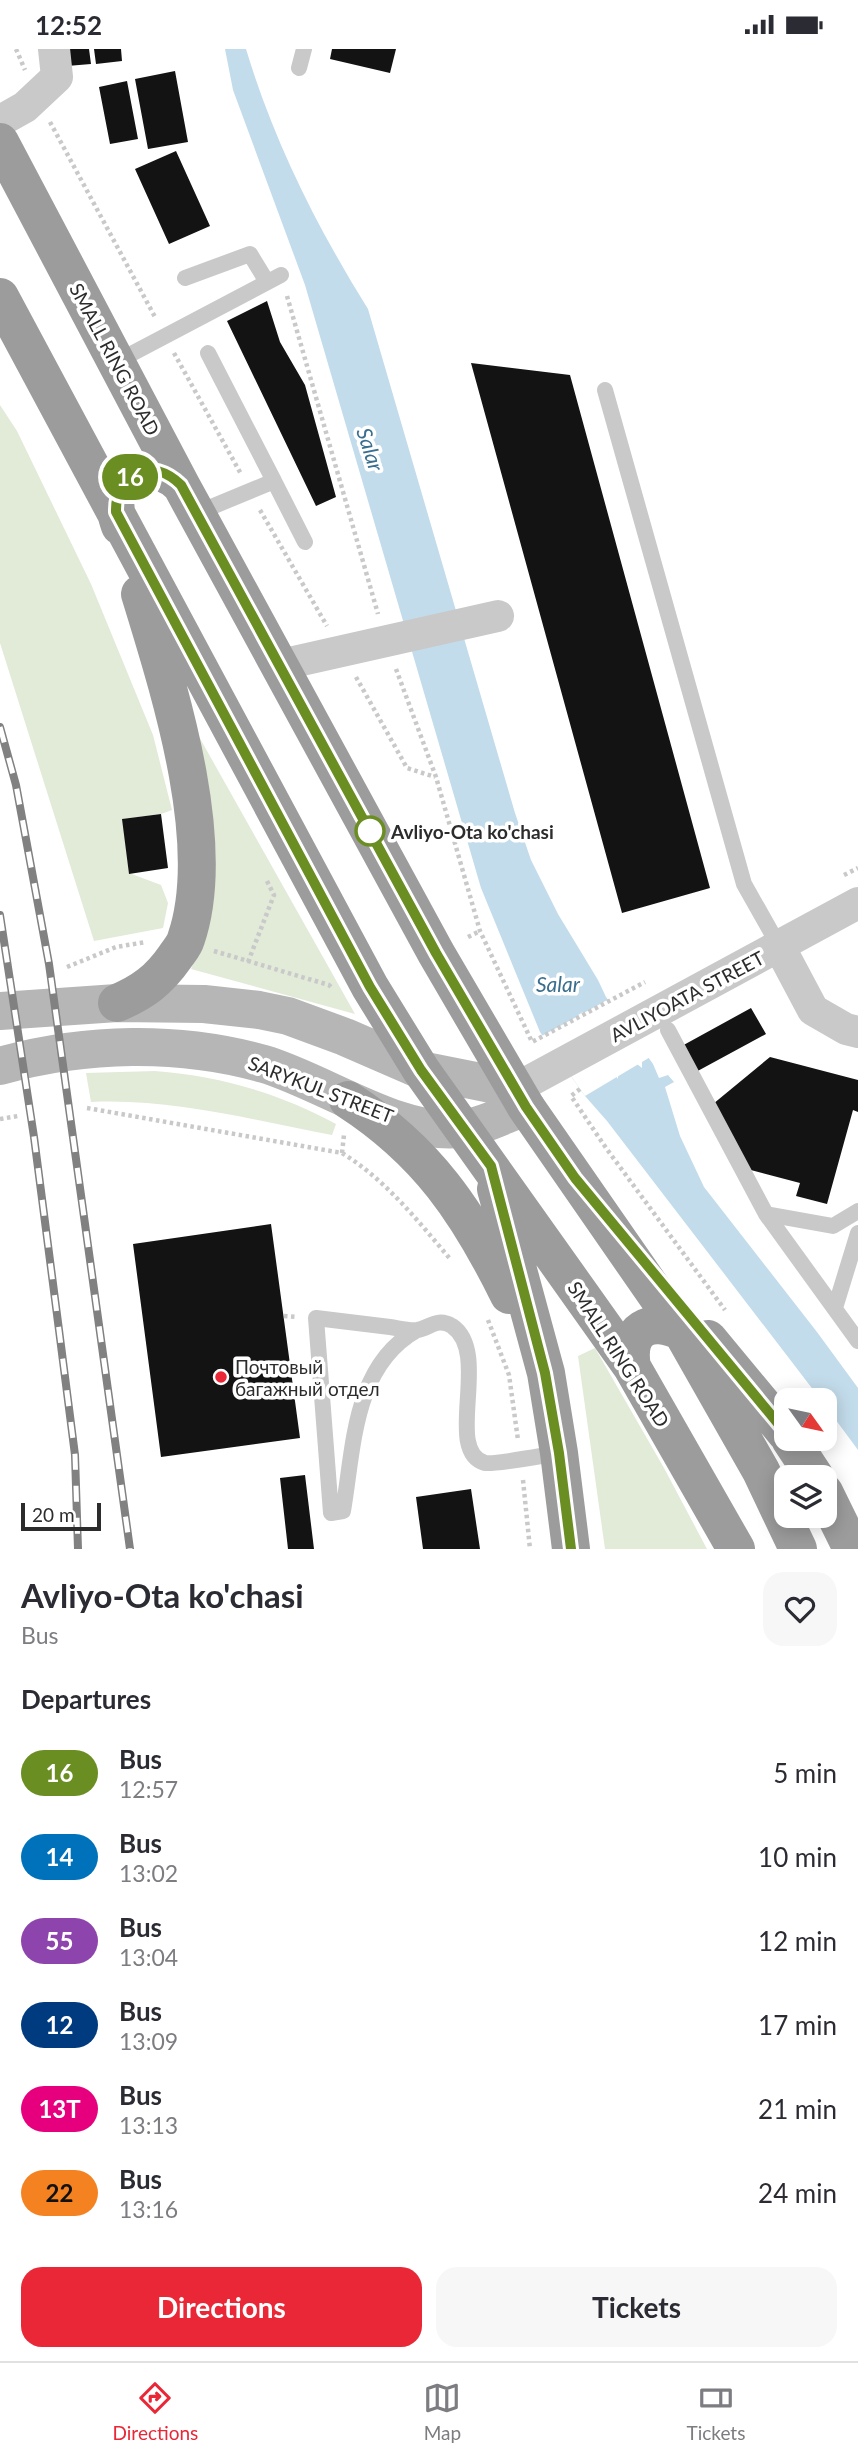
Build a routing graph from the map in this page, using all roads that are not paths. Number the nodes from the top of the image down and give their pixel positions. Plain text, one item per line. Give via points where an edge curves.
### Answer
1 (54, 49) edge
2 (304, 49) edge
3 (299, 68) dead end
4 (0, 121) edge
5 (0, 142) edge
6 (186, 278) dead end
7 (0, 297) edge
8 (208, 353) dead end
9 (116, 362) junction
10 (605, 390) dead end
11 (274, 481) junction
12 (189, 499) junction
13 (116, 512) junction
14 (305, 542) dead end
15 (498, 616) dead end
16 (279, 665) junction
17 (858, 903) edge
18 (858, 926) edge
19 (784, 955) junction
20 (117, 1003) junction
21 (0, 1011) edge
22 (662, 1025) junction
23 (858, 1032) edge
24 (0, 1066) edge
25 (421, 1070) junction
26 (520, 1098) junction
27 (348, 1100) junction
28 (464, 1129) junction
29 (491, 1166) junction
30 (575, 1178) junction
31 (858, 1211) edge
32 (766, 1214) junction
33 (858, 1233) edge
34 (835, 1308) junction
35 (417, 1330) junction
36 (682, 1332) junction
37 (858, 1341) edge
38 (632, 1367) junction
39 (545, 1373) junction
40 (774, 1418) edge
41 (559, 1453) junction
42 (837, 1518) edge
43 (571, 1549) edge
44 (736, 1549) edge
45 (798, 1549) edge
46 (852, 1549) edge

1 - 4 street via 57,77 37,97
2 - 3 lane
5 - 9 highway, SMALL RING ROAD
6 - 9 lane via 250,254 274,278
7 - 13 highway
8 - 11 lane
9 - 12 highway, SMALL RING ROAD
10 - 19 lane via 744,884
11 - 12 lane via 250,491
11 - 14 lane
12 - 13 highway via 172,476 149,469 127,478 119,488
12 - 16 highway, SMALL RING ROAD
13 - 20 highway via 170,693 186,767 196,858 186,942 156,981
13 - 25 highway, SMALL RING ROAD via 370,987
15 - 16 street
16 - 26 highway, SMALL RING ROAD
17 - 19 street, AVLIYOATA STREET
18 - 19 street, AVLIYOATA STREET
19 - 22 street, AVLIYOATA STREET
19 - 23 street via 813,1010
20 - 21 main road
20 - 25 main road via 204,1004 288,1016
22 - 26 street, AVLIYOATA STREET via 569,1080
22 - 32 lane
24 - 27 main road, SARYKUL STREET via 93,1049 189,1050 267,1065
25 - 26 main road
25 - 28 highway, SMALL RING ROAD
26 - 28 main road
26 - 30 highway, SMALL RING ROAD
27 - 28 main road, SARYKUL STREET via 422,1126
27 - 39 highway via 404,1141 449,1192 489,1256
28 - 29 highway, SMALL RING ROAD
29 - 38 highway, SMALL RING ROAD
29 - 39 highway
30 - 36 highway, SMALL RING ROAD
30 - 40 highway
31 - 32 lane via 833,1226
32 - 34 lane
33 - 34 lane
34 - 37 lane
35 - 35 lane via 316,1318 331,1513 343,1511 362,1398 370,1379 393,1347
35 - 41 lane via 443,1322 464,1341 470,1366 467,1435 477,1458 495,1464
36 - 38 highway via 660,1324 642,1329 631,1344
36 - 45 highway, SMALL RING ROAD via 755,1459
38 - 44 highway, SMALL RING ROAD
39 - 41 highway
41 - 43 highway
42 - 46 highway

